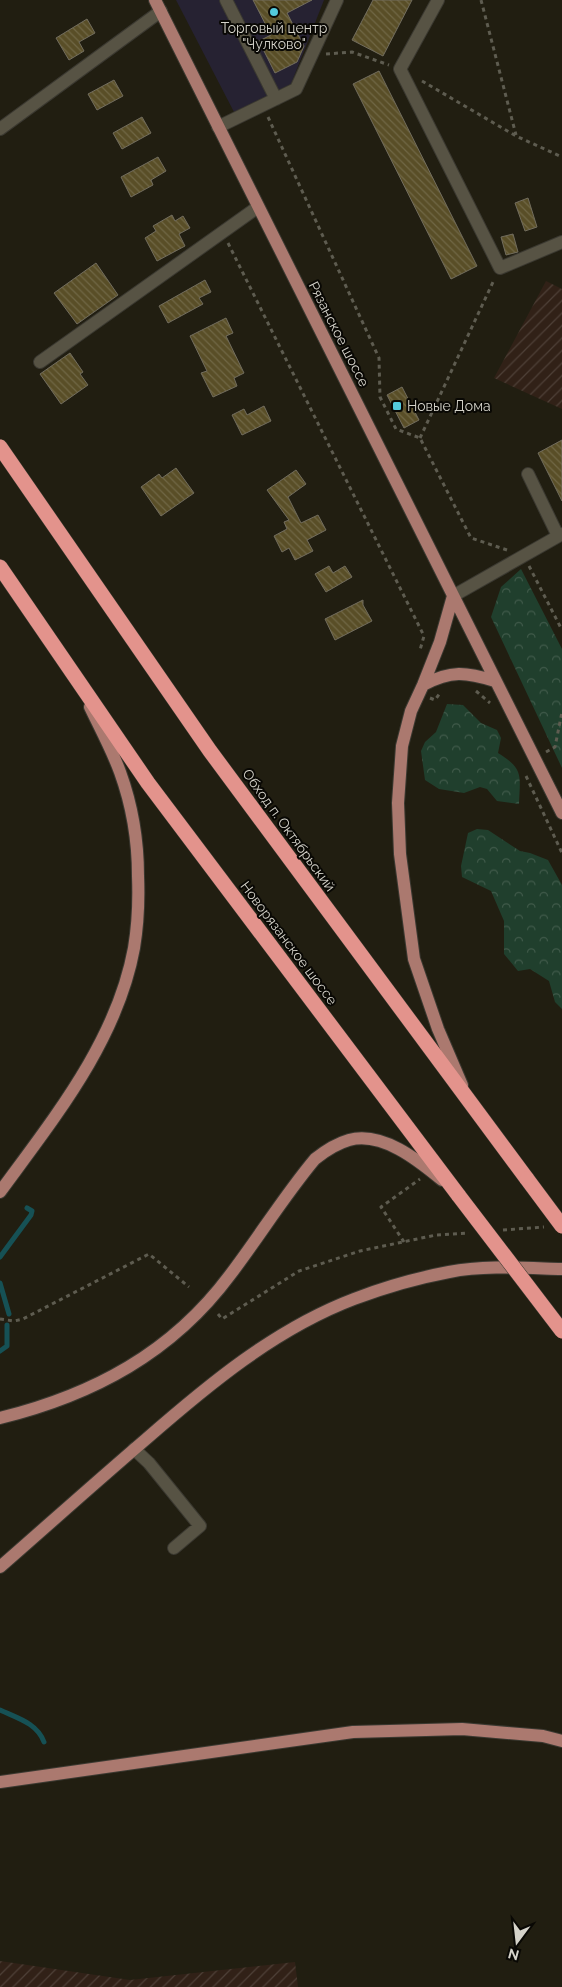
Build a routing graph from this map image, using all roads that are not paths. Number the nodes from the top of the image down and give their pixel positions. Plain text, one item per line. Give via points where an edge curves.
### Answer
1 (226, 0) edge
2 (337, 0) edge
3 (438, 0) edge
4 (158, 6) edge
5 (276, 99) junction
6 (218, 127) junction
7 (0, 128) edge
8 (258, 207) junction
9 (562, 242) edge
10 (40, 362) dead end
11 (0, 447) edge
12 (528, 474) dead end
13 (560, 535) edge
14 (0, 567) edge
15 (453, 596) junction
16 (495, 681) junction
17 (79, 684) junction
18 (421, 689) junction
19 (562, 813) edge
20 (470, 1103) junction
21 (0, 1192) edge
22 (459, 1196) junction
23 (557, 1226) edge
24 (562, 1269) edge
25 (562, 1332) edge
26 (0, 1418) edge
27 (134, 1449) junction
28 (27, 1544) junction
29 (174, 1548) dead end
30 (0, 1556) edge
31 (0, 1567) edge
32 (562, 1741) edge
33 (0, 1782) edge

1 - 5 street
2 - 5 street via 296,89
3 - 9 street via 400,69 500,268
4 - 6 main road, Рязанское шоссе
4 - 7 street
5 - 6 street
6 - 8 main road, Рязанское шоссе
8 - 10 street
8 - 15 main road, Рязанское шоссе
11 - 20 highway, Обход п. Октябрьский via 210,750
12 - 13 street
13 - 15 street
14 - 17 highway, Новорязанское шоссе
15 - 16 main road, Рязанское шоссе
15 - 18 main road via 440,642
16 - 18 main road via 461,673 448,674
16 - 19 main road, Рязанское шоссе
17 - 21 main road via 120,772 132,815 138,858 139,908 134,949 123,991 105,1035 60,1109
17 - 22 highway, Новорязанское шоссе via 148,783
18 - 20 main road via 411,711 402,746 398,803 400,854 414,959 438,1029
20 - 23 highway, Обход п. Октябрьский, bridge via 527,1179
22 - 25 highway, Новорязанское шоссе, bridge
22 - 26 main road via 398,1148 373,1140 350,1140 330,1147 310,1164 229,1277 180,1331 143,1359 109,1378 56,1401
24 - 27 main road via 505,1268 451,1272 400,1283 353,1299 308,1320 261,1348 201,1391
27 - 28 main road
27 - 29 street via 200,1526
28 - 30 main road
28 - 31 main road
32 - 33 main road via 543,1736 462,1729 353,1732

